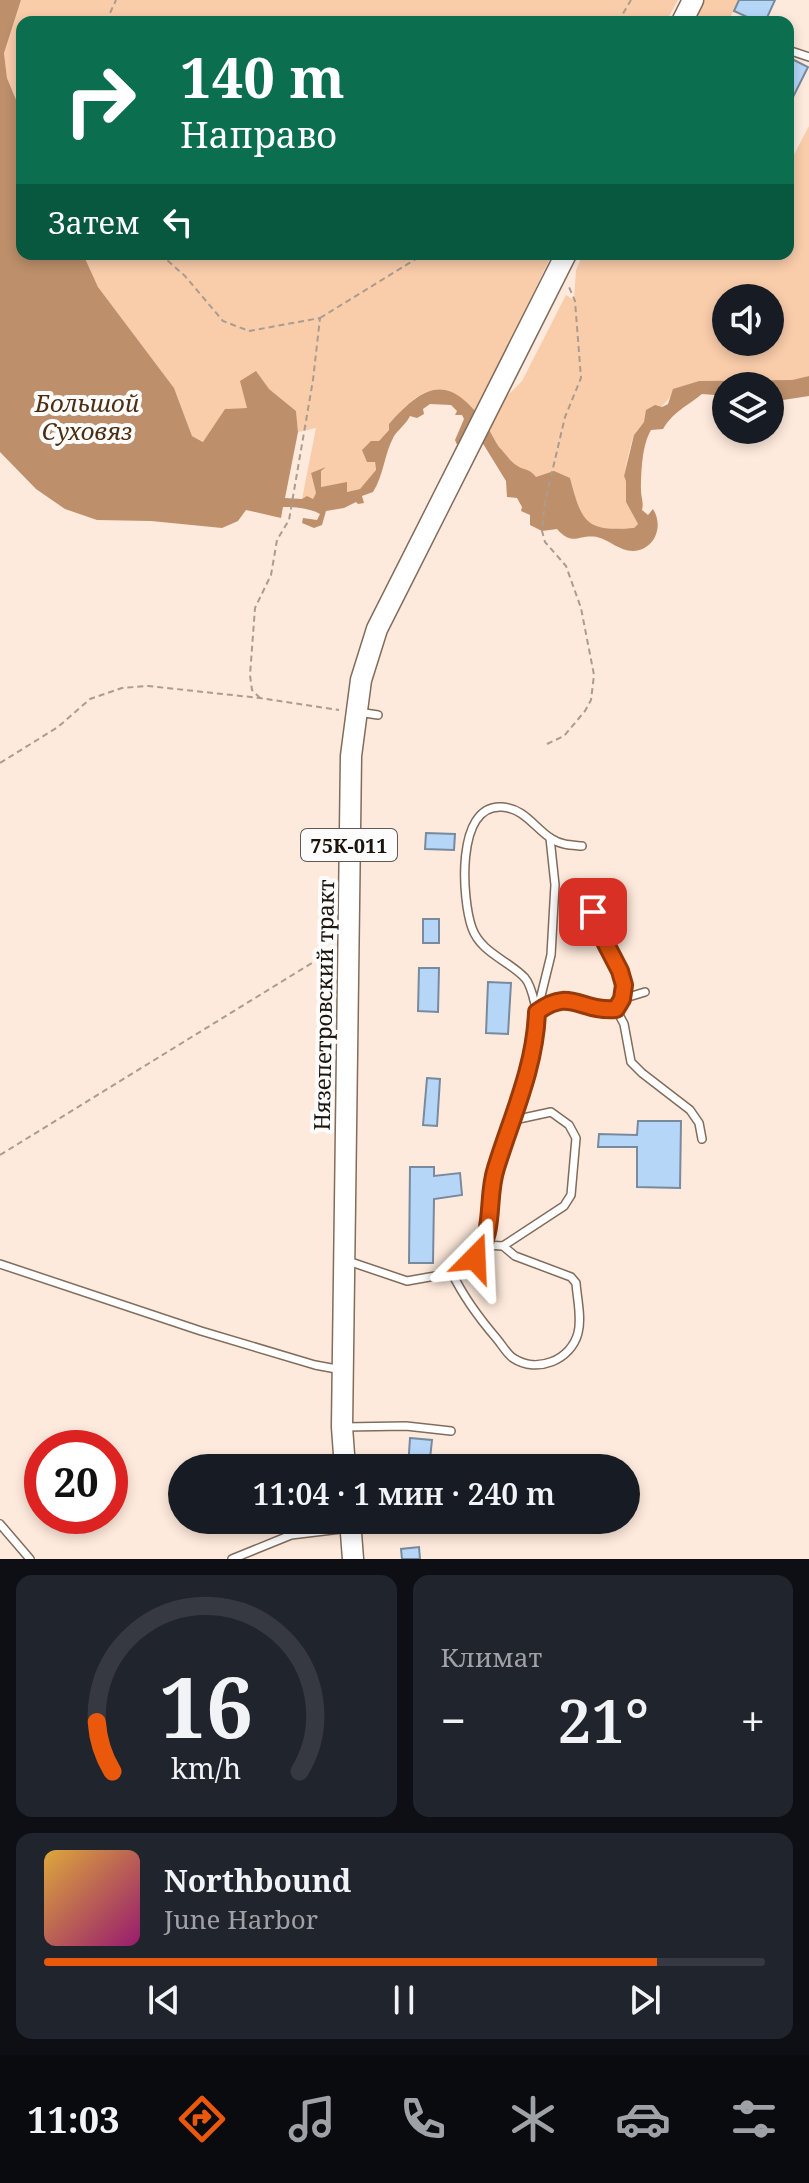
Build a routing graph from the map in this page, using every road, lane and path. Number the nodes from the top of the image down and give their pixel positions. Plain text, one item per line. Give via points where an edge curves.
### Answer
1 (167, 260) edge
2 (414, 260) edge
3 (563, 260) edge
4 (320, 318) junction
5 (260, 698) junction
6 (356, 712) junction
7 (378, 715) dead end
8 (547, 744) dead end
9 (0, 763) edge
10 (550, 838) junction
11 (582, 846) dead end
12 (593, 912) dead end
13 (347, 941) junction
14 (645, 992) dead end
15 (622, 999) junction
16 (616, 1009) junction
17 (537, 1012) junction
18 (514, 1120) junction
19 (702, 1139) dead end
20 (0, 1155) edge
21 (485, 1245) junction
22 (503, 1246) junction
23 (343, 1259) junction
24 (0, 1264) edge
25 (452, 1273) junction
26 (343, 1370) junction
27 (342, 1427) junction
28 (451, 1431) dead end
29 (344, 1454) edge
30 (0, 1524) edge
31 (296, 1534) edge
32 (352, 1534) edge
33 (30, 1559) edge
34 (232, 1559) edge
35 (353, 1559) edge

1 - 4 path via 223,321 249,331
2 - 4 path
3 - 6 main road, Нязепетровский тракт / 75К-011 via 377,629
3 - 8 path via 575,301 581,378 565,417 542,531 566,566 594,675 585,711 564,736
4 - 5 path via 289,520 255,608 250,675 252,690
5 - 6 path
5 - 9 path via 148,686 116,690 90,699 58,727
6 - 7 lane
6 - 13 main road, Нязепетровский тракт / 75К-011
10 - 11 lane
10 - 17 lane via 555,885 551,955
10 - 17 lane via 527,815 502,807 476,818 468,838 465,881 472,929 485,947 527,980
12 - 15 lane via 620,971
13 - 20 path
13 - 23 main road, Нязепетровский тракт / 75К-011
14 - 15 lane
15 - 16 lane
16 - 17 lane via 589,1008 568,999
16 - 19 lane via 631,1062 690,1110
17 - 18 lane via 536,1042
18 - 21 lane via 495,1171
18 - 22 lane via 551,1112 569,1125 576,1138 573,1188 564,1206
21 - 22 lane
21 - 25 lane
22 - 25 lane via 576,1283 579,1330 560,1358 532,1365 513,1358 467,1303
23 - 25 lane via 407,1281
23 - 26 main road, Нязепетровский тракт / 75К-011
24 - 26 lane via 201,1331
26 - 27 main road, Нязепетровский тракт / 75К-011
27 - 28 lane
27 - 29 main road, Нязепетровский тракт / 75К-011
30 - 33 lane
31 - 34 lane
32 - 35 main road

